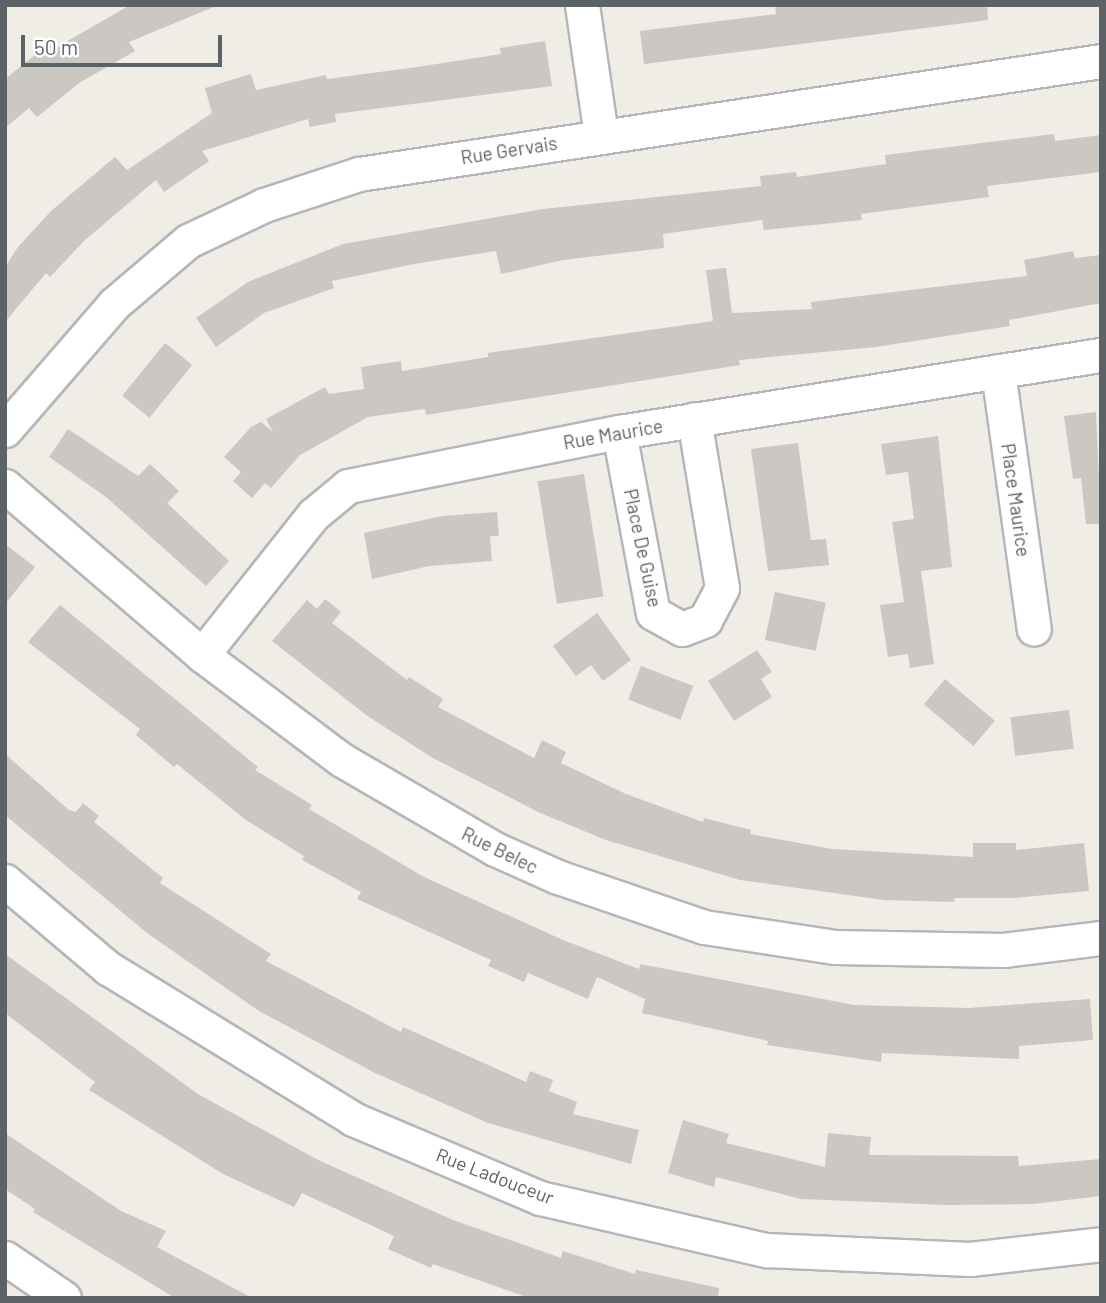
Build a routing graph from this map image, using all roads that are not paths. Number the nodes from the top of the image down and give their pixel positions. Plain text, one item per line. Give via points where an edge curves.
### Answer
1 (582, 5) edge
2 (1101, 61) edge
3 (601, 136) junction
4 (1101, 355) edge
5 (998, 371) junction
6 (694, 419) junction
7 (5, 429) edge
8 (619, 432) junction
9 (5, 486) edge
10 (1034, 629) dead end
11 (202, 655) junction
12 (5, 881) edge
13 (1101, 938) edge
14 (1101, 1244) edge
15 (5, 1258) edge
16 (64, 1298) edge

1 - 3 street
2 - 3 street, Rue Gervais
3 - 7 street, Rue Gervais via 359,174 264,205 188,241 114,304
4 - 5 street, Rue Maurice
5 - 6 street, Rue Maurice
5 - 10 street, Place Maurice
6 - 8 street, Rue Maurice
6 - 8 street, Place De Guise via 722,588 705,620 682,629 653,613
8 - 11 street, Rue Maurice via 348,486 313,515
9 - 11 street, Rue Belec
11 - 13 street, Rue Belec via 342,760 417,807 495,849 641,909 704,927 835,947 1003,950
12 - 14 street, Rue Ladouceur via 108,968 353,1119 540,1198 766,1250 970,1259
15 - 16 street

